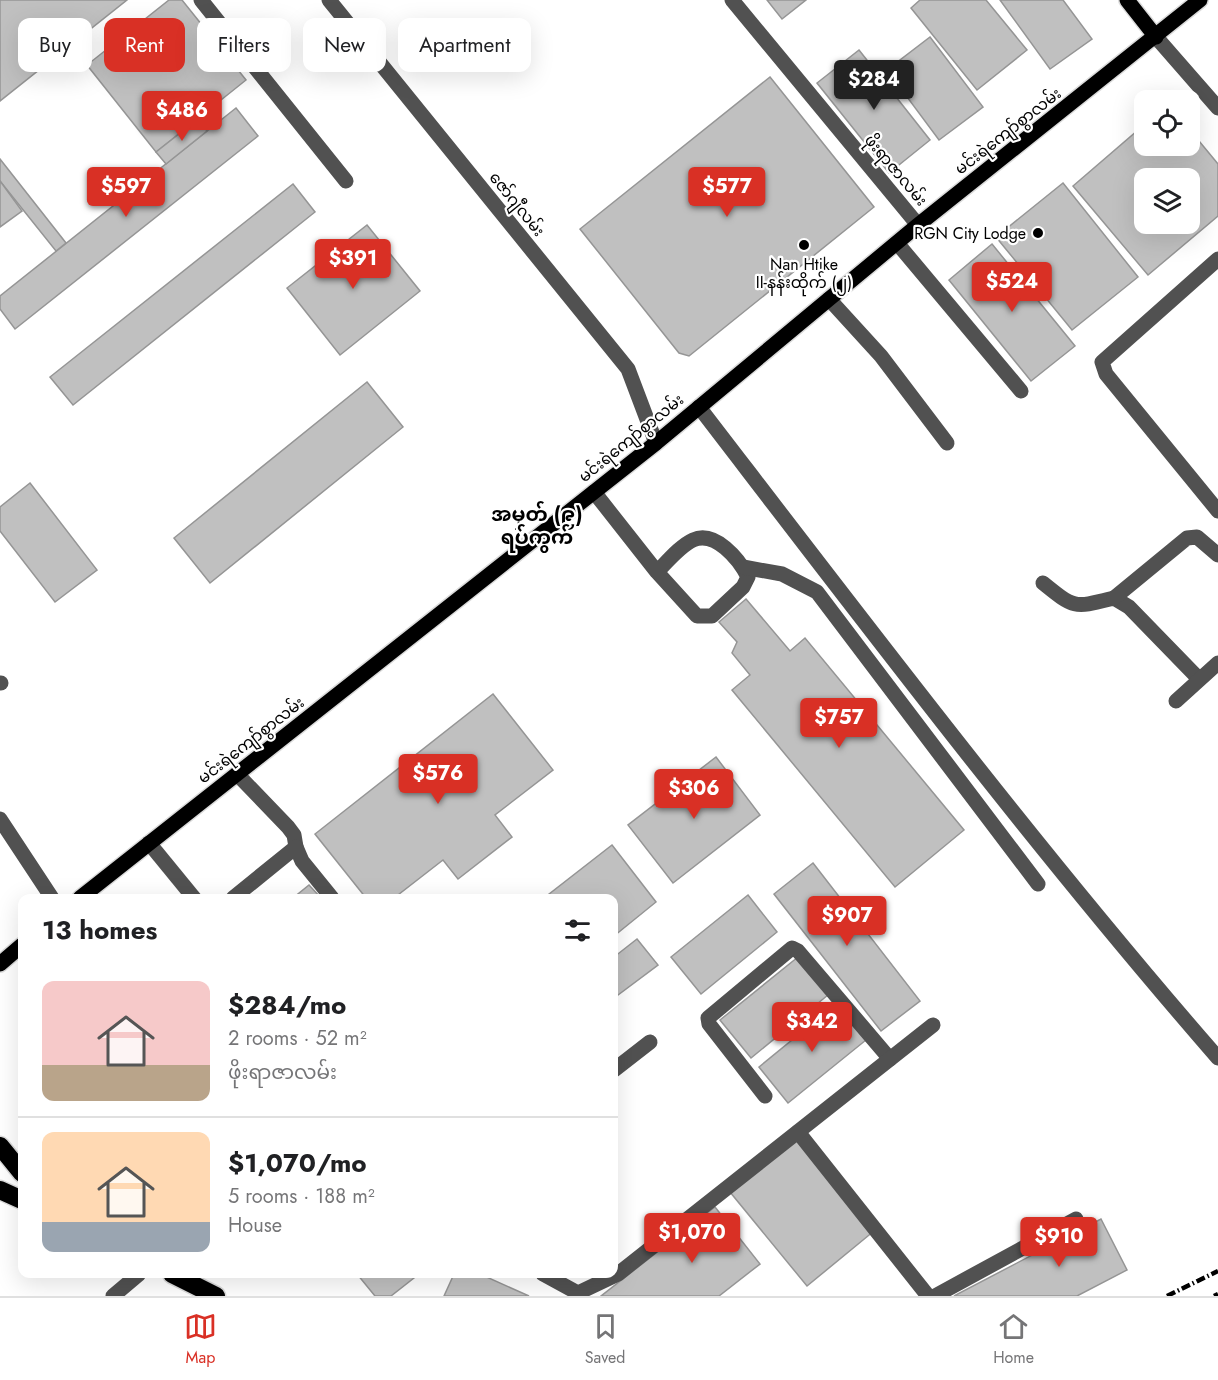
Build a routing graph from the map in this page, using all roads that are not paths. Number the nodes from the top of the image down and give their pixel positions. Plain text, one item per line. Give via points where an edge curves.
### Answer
1 (201, 0) edge
2 (329, 0) edge
3 (732, 0) edge
4 (1126, 0) edge
5 (1200, 0) edge
6 (1156, 38) junction
7 (1218, 108) edge
8 (345, 181) dead end
9 (918, 225) junction
10 (897, 243) junction
11 (1218, 259) edge
12 (829, 299) junction
13 (1021, 391) dead end
14 (699, 407) junction
15 (656, 443) junction
16 (947, 443) dead end
17 (594, 492) junction
18 (1218, 511) edge
19 (1218, 555) edge
20 (743, 567) junction
21 (657, 572) junction
22 (1043, 582) dead end
23 (1114, 597) junction
24 (1218, 663) edge
25 (1199, 679) junction
26 (1176, 701) dead end
27 (237, 774) junction
28 (0, 819) edge
29 (149, 843) junction
30 (296, 847) junction
31 (1038, 884) dead end
32 (49, 894) edge
33 (85, 894) edge
34 (191, 894) edge
35 (238, 894) edge
36 (329, 894) edge
37 (18, 948) edge
38 (0, 964) edge
39 (933, 1025) dead end
40 (650, 1042) dead end
41 (1218, 1058) edge
42 (890, 1059) junction
43 (618, 1067) edge
44 (765, 1096) dead end
45 (798, 1131) junction
46 (0, 1146) edge
47 (18, 1168) edge
48 (0, 1190) edge
49 (18, 1198) edge
50 (1076, 1219) dead end
51 (618, 1274) edge
52 (134, 1278) edge
53 (180, 1278) edge
54 (550, 1278) edge
55 (610, 1278) edge
56 (579, 1294) edge
57 (113, 1296) edge
58 (216, 1296) edge
59 (928, 1296) edge
60 (935, 1296) edge

1 - 8 street
2 - 15 street, ဇော်ဂျီလမ်း via 628,369
3 - 9 street, ဖိုးရာဇာလမ်း
4 - 6 main road
5 - 6 main road, မင်းရဲကျော်စွာလမ်း
6 - 7 street
6 - 9 main road, မင်းရဲကျော်စွာလမ်း
9 - 10 main road, မင်းရဲကျော်စွာလမ်း
10 - 12 main road, မင်းရဲကျော်စွာလမ်း
10 - 13 street
11 - 18 street via 1102,362 1106,374
12 - 14 main road, မင်းရဲကျော်စွာလမ်း
12 - 16 street via 881,356
14 - 15 main road, မင်းရဲကျော်စွာလမ်း
14 - 41 street via 952,736
15 - 17 main road, မင်းရဲကျော်စွာလမ်း
17 - 21 street
17 - 27 main road, မင်းရဲကျော်စွာလမ်း
19 - 23 street via 1197,537 1187,538
20 - 21 street via 715,539 703,538 693,540
20 - 21 street via 748,577 743,587 712,616 697,615
20 - 31 street via 782,574 817,592
22 - 23 street via 1066,602 1080,606
23 - 25 street via 1129,607
24 - 25 street
25 - 26 street
27 - 29 main road, မင်းရဲကျော်စွာလမ်း
27 - 30 street via 288,827
28 - 32 street
29 - 33 main road, မင်းရဲကျော်စွာလမ်း
29 - 34 street
30 - 35 street
30 - 36 street via 302,861
37 - 38 main road
39 - 42 street
40 - 43 street
42 - 44 street via 792,948 708,1018
42 - 45 street
45 - 51 street
45 - 59 street
46 - 47 highway
48 - 49 highway
50 - 60 street
52 - 57 street
53 - 58 highway
54 - 56 street
55 - 56 street

